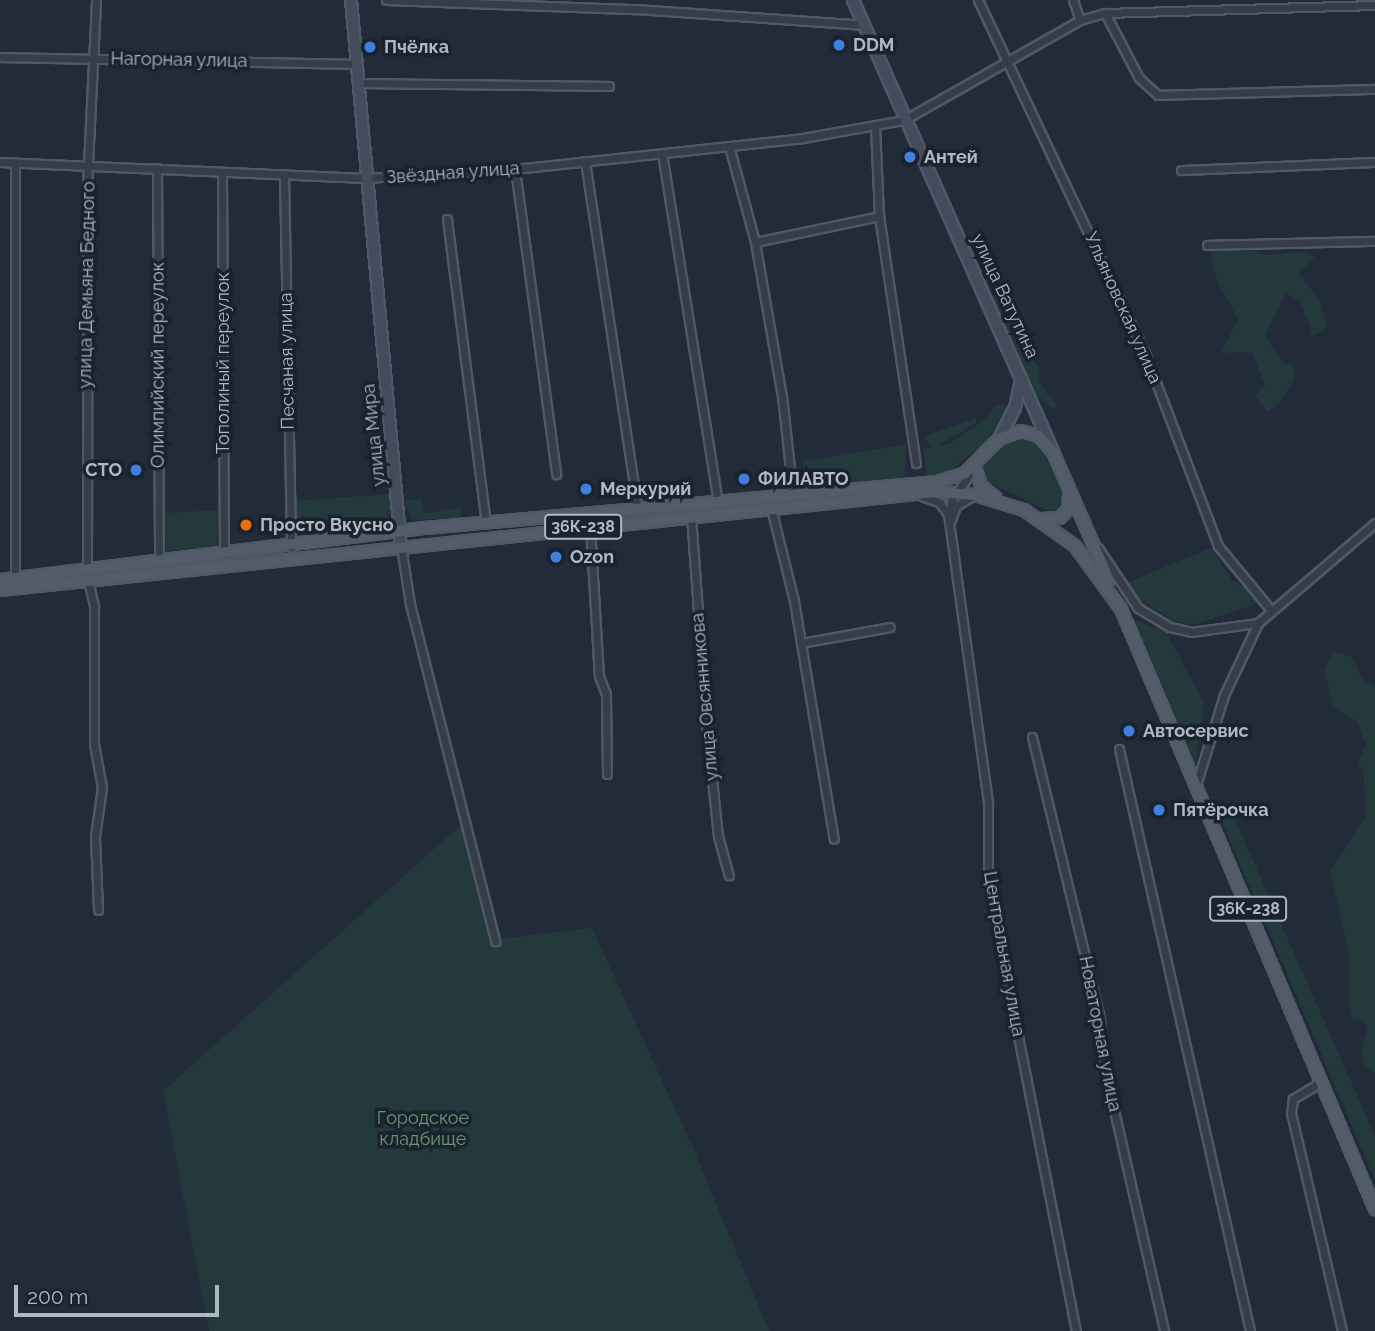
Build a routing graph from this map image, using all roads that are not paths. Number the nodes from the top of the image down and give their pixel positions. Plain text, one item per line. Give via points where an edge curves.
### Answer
1 (96, 0) edge
2 (351, 0) edge
3 (386, 0) edge
4 (853, 0) edge
5 (978, 0) edge
6 (1073, 0) edge
7 (1375, 5) edge
8 (1105, 13) junction
9 (1080, 20) junction
10 (862, 25) junction
11 (0, 57) edge
12 (91, 58) junction
13 (1008, 61) junction
14 (357, 64) junction
15 (358, 83) junction
16 (609, 86) dead end
17 (1375, 89) edge
18 (904, 120) junction
19 (875, 125) junction
20 (729, 146) junction
21 (662, 153) junction
22 (585, 161) junction
23 (0, 162) edge
24 (1375, 162) edge
25 (15, 163) junction
26 (88, 165) junction
27 (157, 168) junction
28 (515, 169) junction
29 (1181, 170) dead end
30 (222, 172) junction
31 (284, 175) junction
32 (365, 178) junction
33 (879, 216) junction
34 (447, 219) dead end
35 (1375, 241) edge
36 (755, 242) junction
37 (1207, 244) dead end
38 (1021, 375) junction
39 (999, 439) junction
40 (1054, 452) junction
41 (916, 463) dead end
42 (975, 467) junction
43 (556, 474) dead end
44 (1069, 489) junction
45 (957, 492) junction
46 (915, 494) junction
47 (975, 495) junction
48 (793, 496) junction
49 (998, 499) junction
50 (718, 503) junction
51 (771, 508) junction
52 (638, 510) junction
53 (948, 514) junction
54 (691, 516) junction
55 (1041, 519) junction
56 (485, 523) junction
57 (1375, 523) edge
58 (950, 524) junction
59 (590, 526) junction
60 (400, 532) junction
61 (1090, 537) junction
62 (401, 546) junction
63 (291, 547) junction
64 (224, 554) junction
65 (159, 562) junction
66 (88, 575) junction
67 (15, 578) junction
68 (0, 580) edge
69 (0, 590) edge
70 (1121, 609) junction
71 (1271, 610) junction
72 (1258, 623) junction
73 (890, 627) dead end
74 (802, 643) junction
75 (1032, 737) dead end
76 (1119, 749) dead end
77 (607, 774) dead end
78 (1196, 785) junction
79 (834, 839) dead end
80 (729, 876) dead end
81 (98, 910) dead end
82 (495, 941) dead end
83 (1321, 1082) junction
84 (1375, 1209) edge
85 (1076, 1331) edge
86 (1164, 1331) edge
87 (1250, 1331) edge
88 (1342, 1331) edge

1 - 12 street, улица Демьяна Бедного
2 - 14 main road, улица Мира
3 - 10 street via 636,9
4 - 10 main road, улица Ватутина
5 - 13 street, Ульяновская улица
6 - 9 street
7 - 8 street, Звёздная улица
8 - 9 street, Звёздная улица
8 - 17 street via 1139,78 1158,95
9 - 13 street, Звёздная улица
10 - 18 main road, улица Ватутина
11 - 12 street, Нагорная улица
12 - 14 street, Нагорная улица
12 - 26 street, улица Демьяна Бедного
13 - 18 street, Звёздная улица
13 - 71 street, Ульяновская улица via 1146,356 1218,546
14 - 15 main road, улица Мира
15 - 16 street
15 - 32 main road, улица Мира
18 - 19 street, Звёздная улица
18 - 38 main road, улица Ватутина
19 - 20 street, Звёздная улица
19 - 33 street
20 - 21 street, Звёздная улица
20 - 36 street
21 - 22 street, Звёздная улица
21 - 50 street
22 - 28 street, Звёздная улица
22 - 52 street
23 - 25 street, Звёздная улица
24 - 29 street
25 - 26 street, Звёздная улица
25 - 67 street
26 - 27 street, Звёздная улица
26 - 66 street, улица Демьяна Бедного
27 - 30 street, Звёздная улица
27 - 65 street, Олимпийский переулок
28 - 32 street, Звёздная улица
28 - 43 street
30 - 31 street, Звёздная улица
30 - 64 street, Тополиный переулок
31 - 32 street, Звёздная улица
31 - 63 street, Песчаная улица
32 - 60 main road, улица Мира
33 - 36 street
33 - 41 street
34 - 56 street
35 - 37 street
36 - 48 street via 782,396
38 - 39 main road via 1015,408
38 - 40 main road, улица Ватутина
39 - 40 main road via 1027,432
39 - 42 main road
40 - 44 main road, улица Ватутина
42 - 45 street
42 - 48 main road via 937,482
42 - 49 main road via 981,486
44 - 55 main road via 1064,515
44 - 61 main road, улица Ватутина
45 - 46 main road, 36К-238
45 - 47 main road, 36К-238
45 - 53 street
46 - 51 main road, 36К-238
46 - 53 street via 934,499
47 - 49 main road, 36К-238
47 - 58 street via 956,506
48 - 50 main road
49 - 55 main road, 36К-238
50 - 52 main road
51 - 54 main road, 36К-238
51 - 74 street
52 - 56 main road
53 - 58 street, Центральная улица
54 - 59 main road, 36К-238
54 - 80 street, улица Овсянникова via 718,836
55 - 70 main road, 36К-238 via 1089,561
56 - 60 main road
57 - 71 street
58 - 85 street, Центральная улица via 988,804 988,883
59 - 62 main road, 36К-238
59 - 77 street via 598,676 606,694
60 - 62 main road, улица Мира
60 - 63 main road
61 - 70 main road, улица Ватутина
61 - 72 street via 1148,616 1191,632
62 - 66 main road, 36К-238
62 - 82 street, улица Мира via 410,604
63 - 64 main road
64 - 65 main road
65 - 66 main road
66 - 67 main road
66 - 69 main road, 36К-238
66 - 81 street, улица Демьяна Бедного via 94,607 94,744 102,787 95,838
67 - 68 main road
70 - 78 main road, 36К-238
71 - 72 street
72 - 78 street via 1224,695
73 - 74 street
74 - 79 street
75 - 86 street, Новаторная улица via 1100,1018 1104,1066
76 - 87 street
78 - 83 main road, 36К-238
83 - 84 main road, 36К-238
83 - 88 street via 1293,1099 1292,1113

